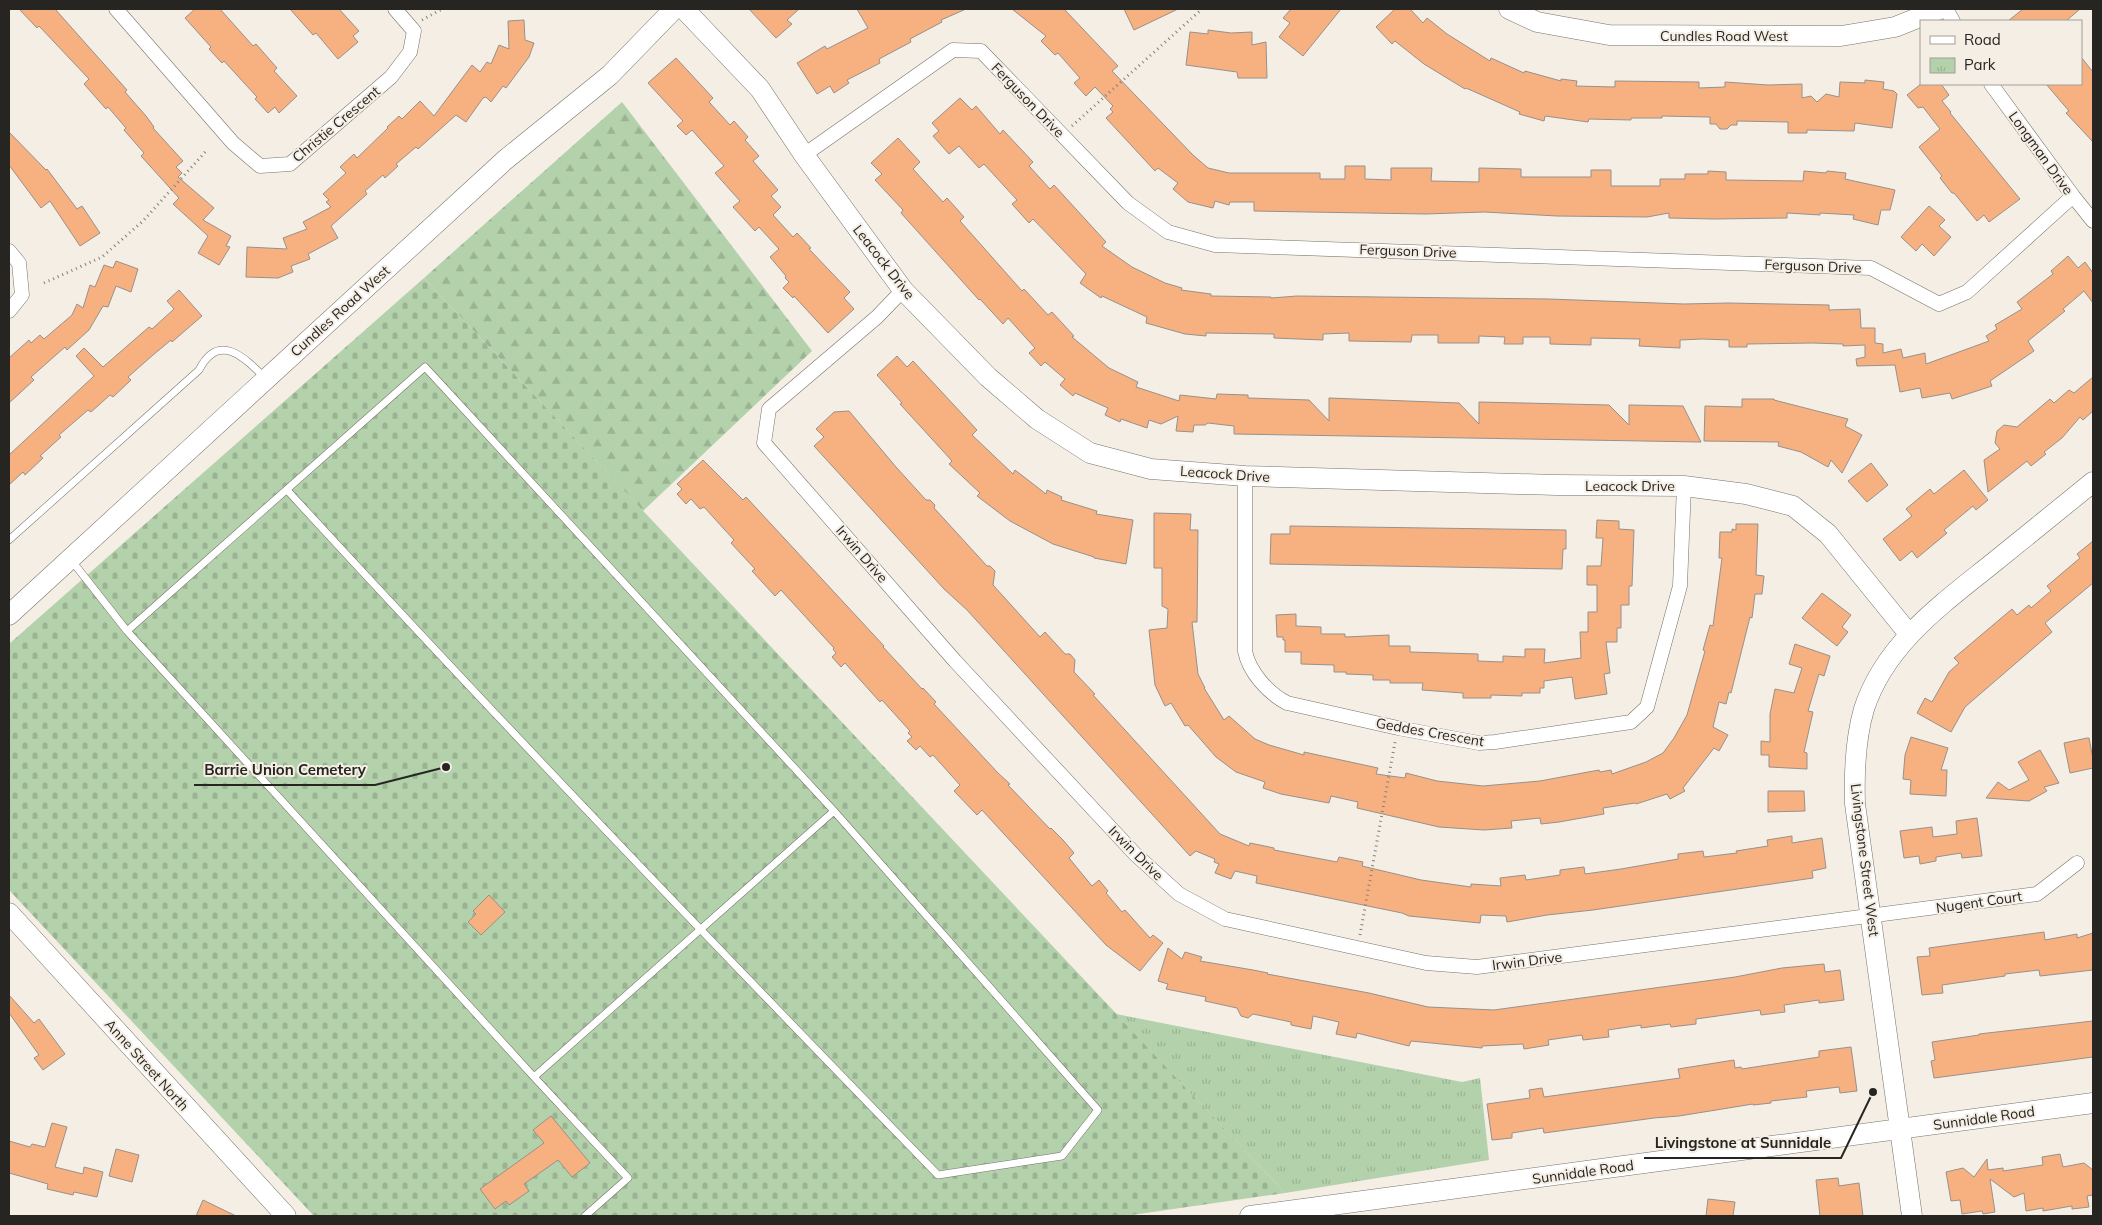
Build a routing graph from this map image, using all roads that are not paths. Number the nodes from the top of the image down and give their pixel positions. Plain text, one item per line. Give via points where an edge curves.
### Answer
1 (116, 9) edge
2 (395, 9) edge
3 (674, 9) edge
4 (684, 9) edge
5 (1509, 9) edge
6 (1940, 9) edge
7 (1946, 9) edge
8 (1952, 20) edge
9 (1992, 85) edge
10 (804, 155) junction
11 (2073, 196) junction
12 (2093, 221) edge
13 (9, 251) edge
14 (903, 290) junction
15 (9, 311) edge
16 (266, 379) junction
17 (1245, 476) junction
18 (2093, 482) edge
19 (1684, 486) junction
20 (287, 490) junction
21 (9, 540) edge
22 (70, 558) junction
23 (9, 615) edge
24 (127, 631) junction
25 (1909, 634) junction
26 (834, 811) junction
27 (2077, 863) dead end
28 (9, 913) edge
29 (1872, 917) junction
30 (699, 929) junction
31 (534, 1077) junction
32 (2093, 1103) edge
33 (1901, 1130) junction
34 (286, 1216) edge
35 (585, 1216) edge
36 (1250, 1216) edge
37 (1912, 1216) edge

1 - 2 street, Christie Crescent via 234,143 260,166 290,164 391,77 410,52 414,31
3 - 16 street, Cundles Road West via 610,75 505,160
4 - 10 street, Leacock Drive via 760,89
5 - 6 street, Cundles Road West via 1537,22 1609,35 1841,36 1895,27
7 - 8 street
9 - 11 street, Longman Drive
10 - 11 street, Ferguson Drive via 953,50 980,51 1128,203 1168,232 1215,245 1870,268 1939,304 1968,292
10 - 14 street, Leacock Drive
11 - 12 street, Longman Drive
13 - 15 street via 19,263 22,295
14 - 17 street, Leacock Drive via 995,383 1037,419 1090,453 1151,469
14 - 29 street, Irwin Drive via 877,317 769,409 764,443 955,661 1134,854 1179,894 1226,919 1426,963 1477,967
16 - 21 lane via 237,353 224,351 210,355 198,370
16 - 22 street, Cundles Road West
17 - 19 street, Leacock Drive
17 - 19 street, Geddes Crescent via 1245,651 1248,665 1276,697 1287,703 1479,743 1631,722 1647,707 1680,586
18 - 25 street, Livingstone Street West
19 - 25 street, Leacock Drive via 1746,494 1793,506 1828,534
20 - 24 lane
20 - 26 lane via 425,367
20 - 30 lane
22 - 23 street, Cundles Road West
22 - 24 lane
24 - 31 lane
25 - 29 street, Livingstone Street West via 1874,686 1864,710 1856,750 1855,804
26 - 30 lane
26 - 30 lane via 1098,1110 1062,1156 938,1174
27 - 29 street, Nugent Court via 2037,894
28 - 34 street, Anne Street North
29 - 33 street, Livingstone Street West
30 - 31 lane
31 - 35 lane via 628,1178
32 - 33 street, Sunnidale Road
33 - 36 street, Sunnidale Road
33 - 37 street, Livingstone Street West

